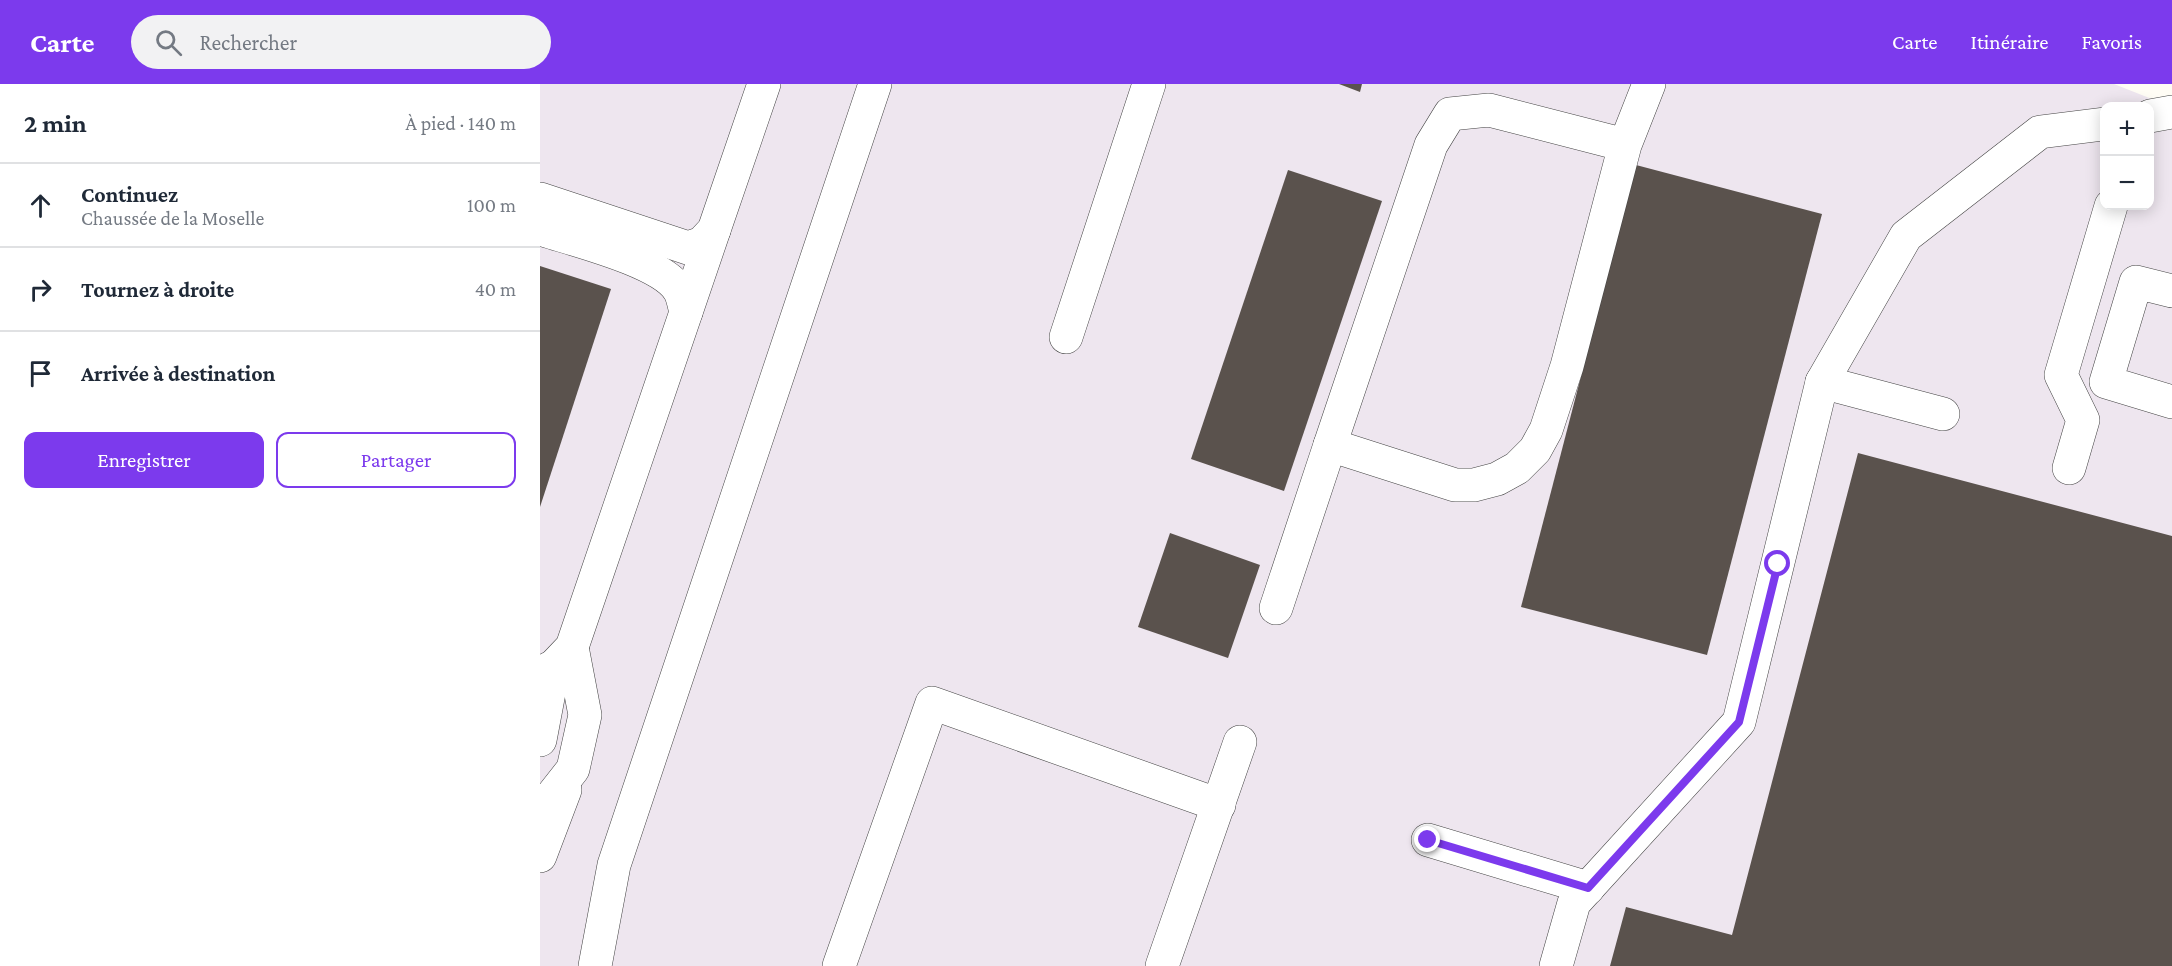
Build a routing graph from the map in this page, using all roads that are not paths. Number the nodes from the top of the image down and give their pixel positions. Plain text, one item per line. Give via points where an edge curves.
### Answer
1 (764, 84) edge
2 (875, 84) edge
3 (1149, 84) edge
4 (1649, 84) edge
5 (2172, 112) edge
6 (2154, 115) edge
7 (2100, 124) edge
8 (1625, 145) junction
9 (540, 199) edge
10 (2110, 210) edge
11 (540, 229) edge
12 (714, 230) junction
13 (2172, 291) edge
14 (686, 312) junction
15 (1066, 337) dead end
16 (1822, 382) junction
17 (2172, 402) edge
18 (1943, 414) dead end
19 (1330, 446) junction
20 (2069, 468) dead end
21 (1276, 608) dead end
22 (555, 662) edge
23 (540, 740) edge
24 (1240, 742) dead end
25 (573, 769) junction
26 (1219, 805) junction
27 (540, 811) edge
28 (1428, 840) dead end
29 (540, 856) edge
30 (1588, 888) junction
31 (595, 966) edge
32 (839, 966) edge
33 (1162, 966) edge
34 (1556, 966) edge

1 - 12 lane
2 - 31 lane via 614,865
3 - 15 lane
4 - 8 lane
5 - 6 lane
7 - 16 lane via 2040,132 1906,236
8 - 19 lane via 1489,110 1450,114 1431,145
8 - 19 lane via 1567,366 1546,430 1517,468 1497,479 1455,485
9 - 12 lane via 688,248 702,243
10 - 20 lane via 2061,375 2083,420
11 - 14 lane via 649,265 680,290
12 - 14 lane
13 - 17 lane via 2136,282 2106,382
14 - 22 lane
16 - 18 lane
16 - 30 lane via 1739,722
19 - 21 lane
22 - 23 lane
22 - 25 lane via 585,715
24 - 26 lane
25 - 27 lane
25 - 29 lane
26 - 32 lane via 932,703
26 - 33 lane
28 - 30 lane
30 - 34 lane via 1574,903

